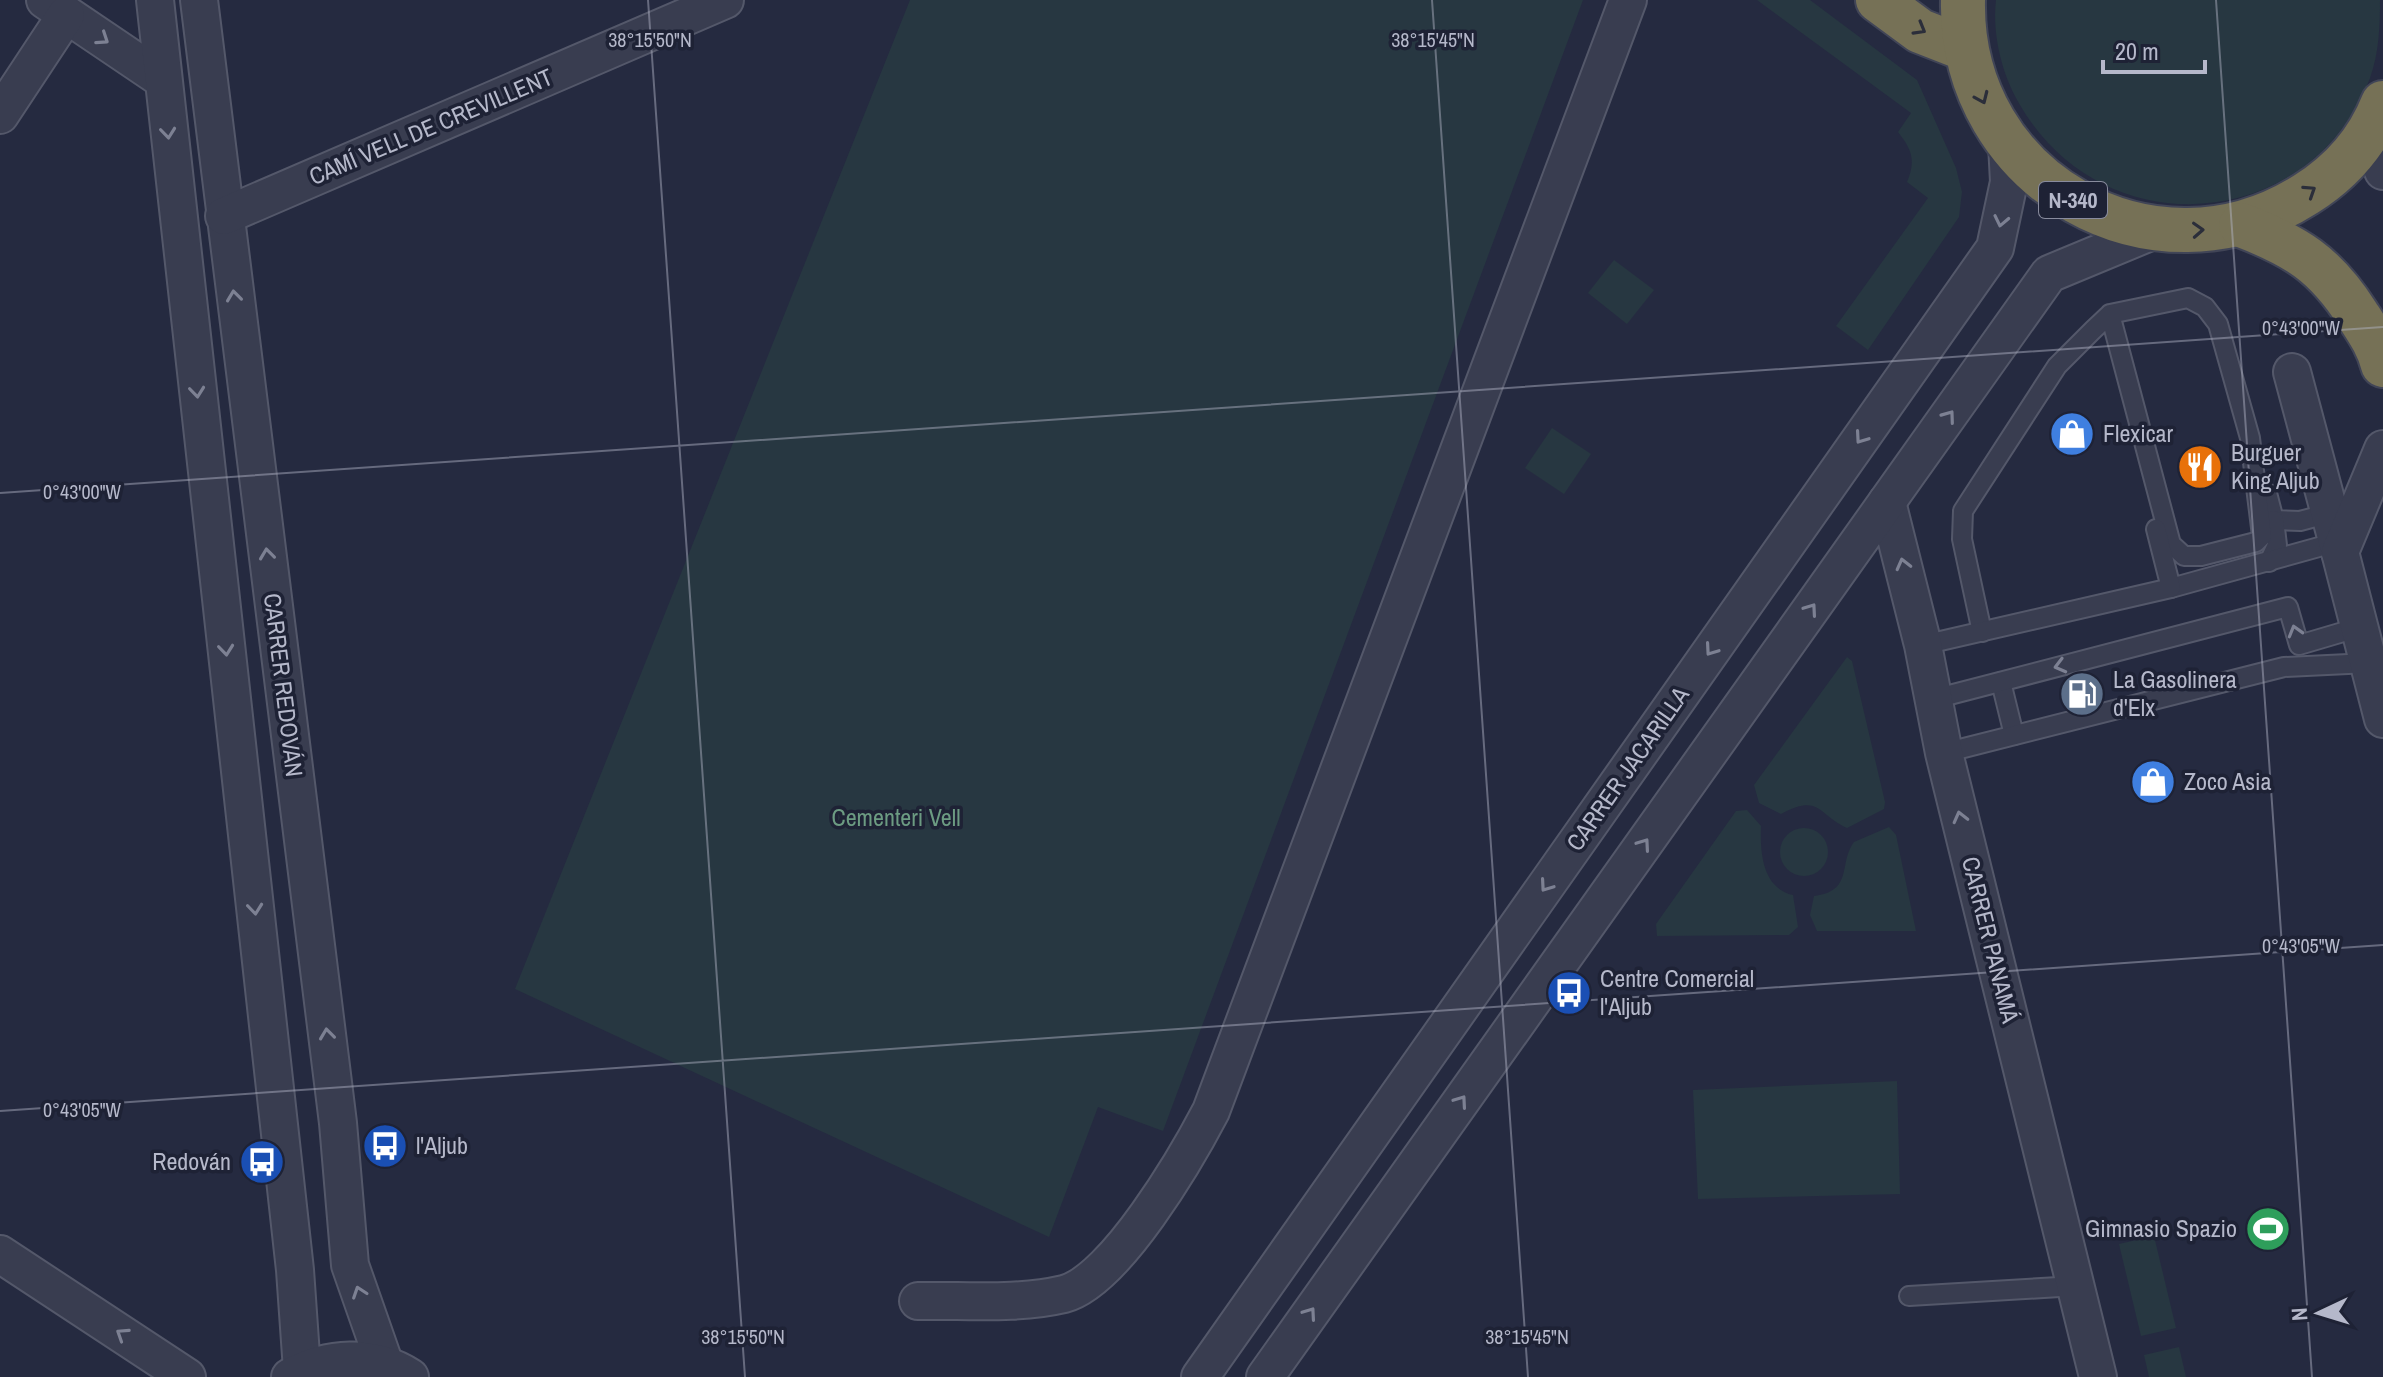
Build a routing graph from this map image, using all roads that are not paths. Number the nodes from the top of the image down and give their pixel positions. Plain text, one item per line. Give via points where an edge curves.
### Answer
1 (155, 0) edge
2 (199, 0) edge
3 (725, 0) edge
4 (1628, 0) edge
5 (1878, 0) edge
6 (1963, 0) edge
7 (56, 7) edge
8 (1966, 49) junction
9 (162, 79) junction
10 (2379, 113) edge
11 (0, 115) edge
12 (2007, 144) junction
13 (2383, 171) edge
14 (224, 216) junction
15 (2241, 225) junction
16 (2155, 230) junction
17 (2337, 283) junction
18 (2383, 295) edge
19 (2110, 314) junction
20 (2383, 365) edge
21 (2292, 372) dead end
22 (2250, 438) junction
23 (2383, 449) edge
24 (1837, 471) junction
25 (1887, 502) junction
26 (2274, 520) junction
27 (2336, 536) junction
28 (2269, 562) junction
29 (2171, 588) junction
30 (2360, 627) junction
31 (1982, 632) junction
32 (1923, 645) junction
33 (2369, 663) junction
34 (2001, 682) junction
35 (1934, 699) junction
36 (2383, 719) edge
37 (2014, 735) junction
38 (1944, 753) junction
39 (0, 1254) edge
40 (2076, 1286) junction
41 (1909, 1296) dead end
42 (918, 1301) dead end
43 (398, 1371) edge
44 (296, 1374) edge
45 (187, 1377) edge
46 (1200, 1377) edge
47 (1265, 1377) edge
48 (2098, 1377) edge

1 - 9 street
2 - 14 street, CARRER REDOVÁN
3 - 14 street, CAMÍ VELL DE CREVILLENT
4 - 42 street via 1211,1111 1184,1163 1113,1259 1068,1293
5 -> 8 highway via 1920,31
6 - 8 highway, N-340
7 -> 9 street
7 - 11 street
8 -> 12 highway, N-340 via 1981,99
9 -> 44 street via 283,1166
10 - 13 street
15 -> 10 highway, N-340 via 2282,209 2325,182 2348,160
12 - 16 highway, N-340 via 2045,183 2089,210
12 -> 24 street, CARRER JACARILLA via 2009,182 1995,248
43 -> 14 street, CARRER REDOVÁN via 350,1265 338,1123
16 -> 15 highway, N-340
15 - 17 highway via 2305,254
25 -> 16 street via 2049,274
17 - 18 highway
17 - 20 highway
19 - 22 lane via 2188,298 2205,307 2218,324
19 - 22 lane via 2171,544 2184,556 2218,552 2262,536
19 - 29 lane via 2104,326 2107,345
19 - 31 lane via 2057,366 1963,511 1962,539
21 - 27 street
22 - 26 lane
23 - 27 street
24 - 25 street
24 -> 46 street, CARRER JACARILLA
32 -> 25 street, CARRER PANAMÁ
47 -> 25 street
26 - 27 lane via 2300,521
26 - 28 lane via 2277,545
27 - 28 lane
27 - 30 street
28 - 29 lane
29 - 31 lane
30 - 33 street
30 -> 34 lane via 2299,645 2288,607
31 - 32 lane
32 - 35 street, CARRER PANAMÁ
33 - 36 street
33 - 37 lane via 2284,667
34 - 35 lane
34 - 37 lane
35 - 38 street, CARRER PANAMÁ
37 - 38 lane
40 -> 38 street, CARRER PANAMÁ
45 -> 39 street
40 - 41 lane
40 - 48 street, CARRER PANAMÁ
43 - 44 street via 343,1360

